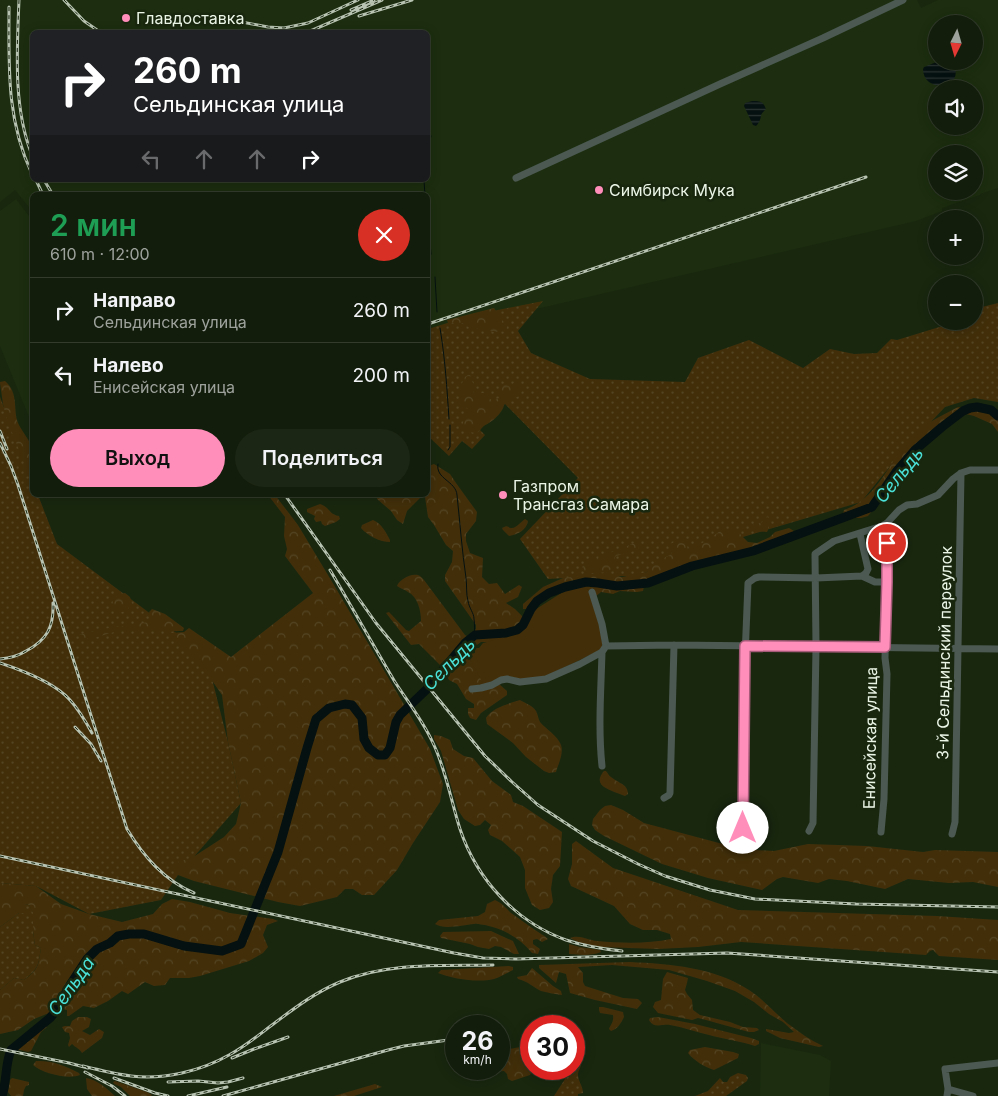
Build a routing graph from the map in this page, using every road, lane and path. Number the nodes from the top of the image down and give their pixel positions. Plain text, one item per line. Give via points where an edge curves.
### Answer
1 (903, 0) edge
2 (516, 178) dead end
3 (998, 470) edge
4 (961, 473) junction
5 (887, 523) junction
6 (860, 534) junction
7 (862, 576) junction
8 (816, 578) junction
9 (887, 582) junction
10 (592, 592) dead end
11 (674, 645) junction
12 (745, 646) junction
13 (816, 647) junction
14 (885, 647) junction
15 (958, 648) junction
16 (604, 649) junction
17 (998, 649) edge
18 (472, 689) dead end
19 (602, 766) dead end
20 (664, 798) dead end
21 (743, 828) dead end
22 (809, 831) dead end
23 (881, 832) dead end
24 (952, 834) dead end
25 (998, 1063) edge
26 (948, 1093) edge
27 (973, 1096) edge

1 - 2 street
3 - 4 street
4 - 5 street via 938,495 907,505
4 - 15 street, 3-й Сельдинский переулок
5 - 6 street
5 - 9 street, Енисейская улица
6 - 7 street via 868,569
6 - 8 street via 834,541 815,554
7 - 8 street
7 - 9 street via 875,582
8 - 12 street via 750,580 747,585
8 - 13 street
9 - 14 street, Енисейская улица
10 - 16 street via 602,624
11 - 12 street
11 - 16 street
11 - 20 street via 670,793
12 - 13 street
12 - 21 street
13 - 14 street
13 - 22 street via 813,823
14 - 15 street
14 - 23 street, Енисейская улица via 887,674
15 - 17 street
15 - 24 street, 3-й Сельдинский переулок via 955,822
16 - 18 street via 546,679 520,682 507,679
16 - 19 street via 600,710
25 - 26 street via 945,1069
26 - 27 street

